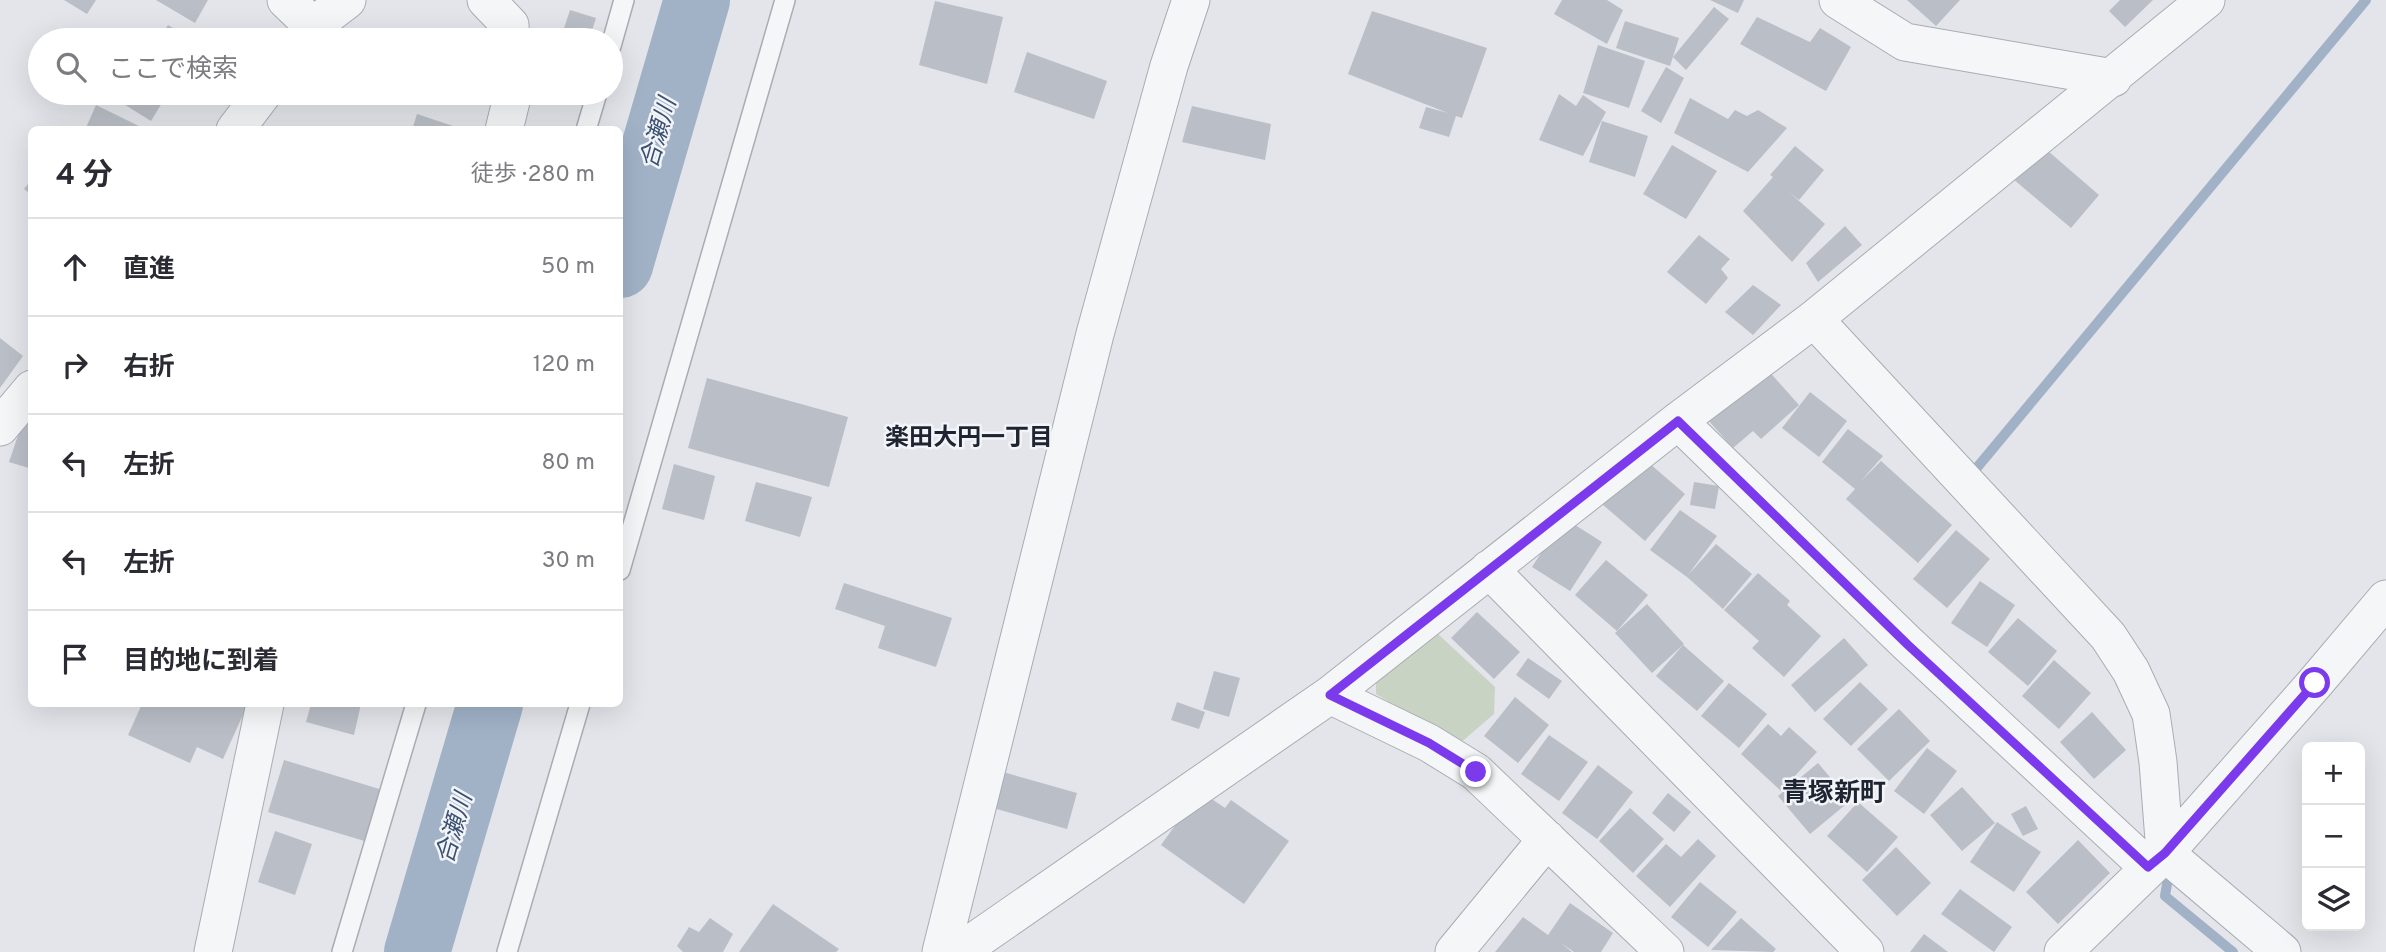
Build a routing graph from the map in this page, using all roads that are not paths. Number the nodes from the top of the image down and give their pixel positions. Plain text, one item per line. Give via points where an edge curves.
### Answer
1 (286, 0) edge
2 (346, 0) edge
3 (486, 0) edge
4 (624, 0) edge
5 (785, 0) edge
6 (1191, 0) edge
7 (1838, 0) edge
8 (2206, 0) edge
9 (304, 28) edge
10 (313, 28) edge
11 (510, 28) edge
12 (616, 28) edge
13 (2113, 78) junction
14 (254, 105) edge
15 (510, 105) edge
16 (593, 105) edge
17 (238, 126) edge
18 (505, 126) edge
19 (587, 126) edge
20 (1814, 319) junction
21 (28, 394) edge
22 (1678, 421) junction
23 (0, 427) edge
24 (623, 560) edge
25 (1489, 569) junction
26 (2386, 599) edge
27 (1330, 695) junction
28 (264, 707) edge
29 (415, 707) edge
30 (579, 707) edge
31 (1547, 839) junction
32 (2157, 860) junction
33 (213, 952) edge
34 (342, 952) edge
35 (507, 952) edge
36 (941, 952) edge
37 (959, 952) edge
38 (1454, 952) edge
39 (1665, 952) edge
40 (1865, 952) edge
41 (2063, 952) edge
42 (2282, 952) edge

1 - 9 street
2 - 10 street
3 - 11 street
4 - 12 lane
5 - 24 lane
6 - 36 street via 1168,66 1095,334
7 - 13 street via 1906,41
8 - 13 street
13 - 20 street
14 - 17 street
15 - 18 street
16 - 19 lane
20 - 22 street
20 - 32 street via 2108,636 2131,671 2151,714 2158,762
21 - 23 street
22 - 25 street
22 - 32 street via 1908,645
25 - 27 street
25 - 40 street
26 - 32 street
27 - 31 street via 1429,743 1476,772
27 - 37 street
28 - 33 street
29 - 34 lane
30 - 35 lane
31 - 38 street
31 - 39 street
32 - 41 street
32 - 42 street

